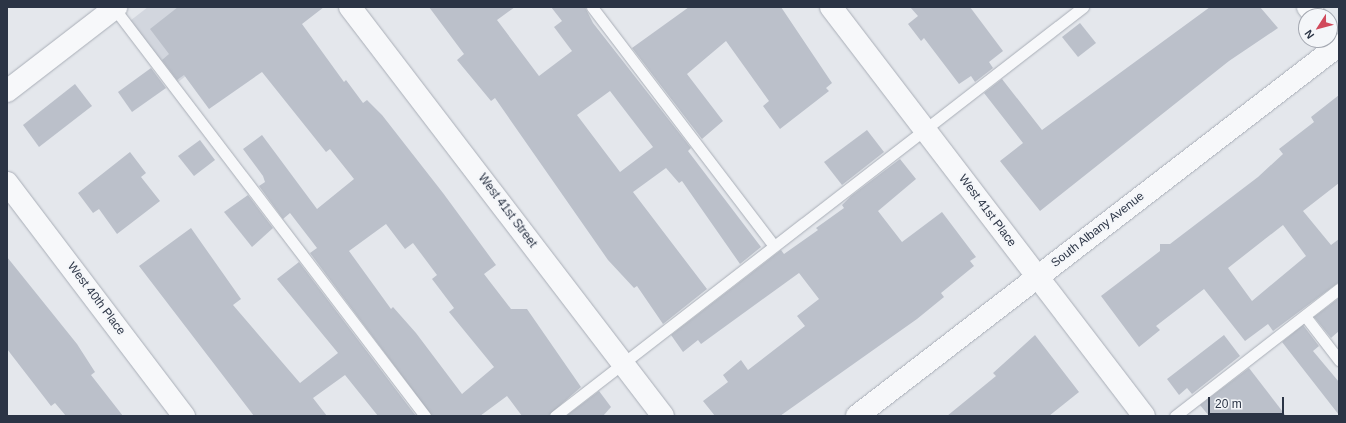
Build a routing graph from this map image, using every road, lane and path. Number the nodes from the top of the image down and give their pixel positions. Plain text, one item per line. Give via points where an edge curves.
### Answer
1 (350, 7) edge
2 (592, 7) edge
3 (831, 7) edge
4 (115, 8) edge
5 (1078, 9) edge
6 (1331, 48) edge
7 (7, 90) edge
8 (925, 130) junction
9 (7, 183) edge
10 (774, 246) junction
11 (1038, 277) junction
12 (1339, 289) edge
13 (1305, 316) junction
14 (1339, 360) edge
15 (623, 363) junction
16 (184, 416) edge
17 (425, 416) edge
18 (555, 416) edge
19 (663, 416) edge
20 (857, 416) edge
21 (1144, 416) edge
22 (1175, 416) edge

1 - 15 street, West 41st Street
2 - 10 lane
3 - 8 street, West 41st Place
4 - 7 street
4 - 17 lane
5 - 8 lane
6 - 11 street, South Albany Avenue
8 - 10 lane
8 - 11 street, West 41st Place
9 - 16 street, West 40th Place
10 - 15 lane
11 - 20 street, South Albany Avenue
11 - 21 street, West 41st Place
12 - 13 lane
13 - 14 lane
13 - 22 lane
15 - 18 lane
15 - 19 street, West 41st Street

